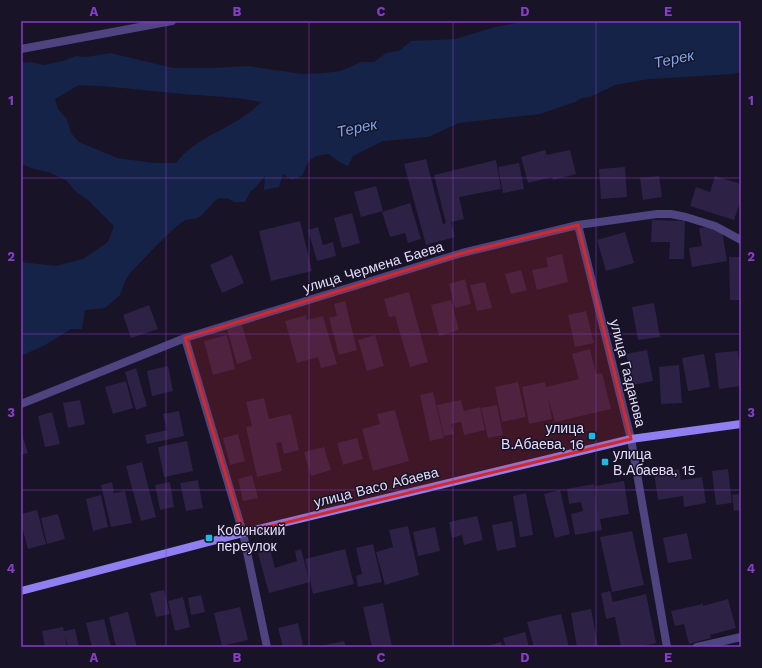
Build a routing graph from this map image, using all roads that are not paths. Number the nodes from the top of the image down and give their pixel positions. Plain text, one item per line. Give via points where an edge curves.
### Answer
1 (172, 21) edge
2 (21, 49) edge
3 (578, 225) junction
4 (741, 240) edge
5 (185, 338) junction
6 (21, 404) edge
7 (741, 424) edge
8 (631, 439) junction
9 (243, 533) junction
10 (21, 590) edge
11 (741, 637) edge
12 (267, 647) edge
13 (667, 647) edge
14 (697, 647) edge

1 - 2 street
3 - 4 street, улица Чермена Баева via 671,214 715,226
3 - 5 street, улица Чермена Баева via 462,253
3 - 8 street, улица Газданова
5 - 6 street, улица Чермена Баева
5 - 9 street
7 - 8 main road, улица Васо Абаева
8 - 9 main road, улица Васо Абаева
8 - 13 street, улица Газданова
9 - 10 main road, улица Васо Абаева
9 - 12 street
11 - 14 street

